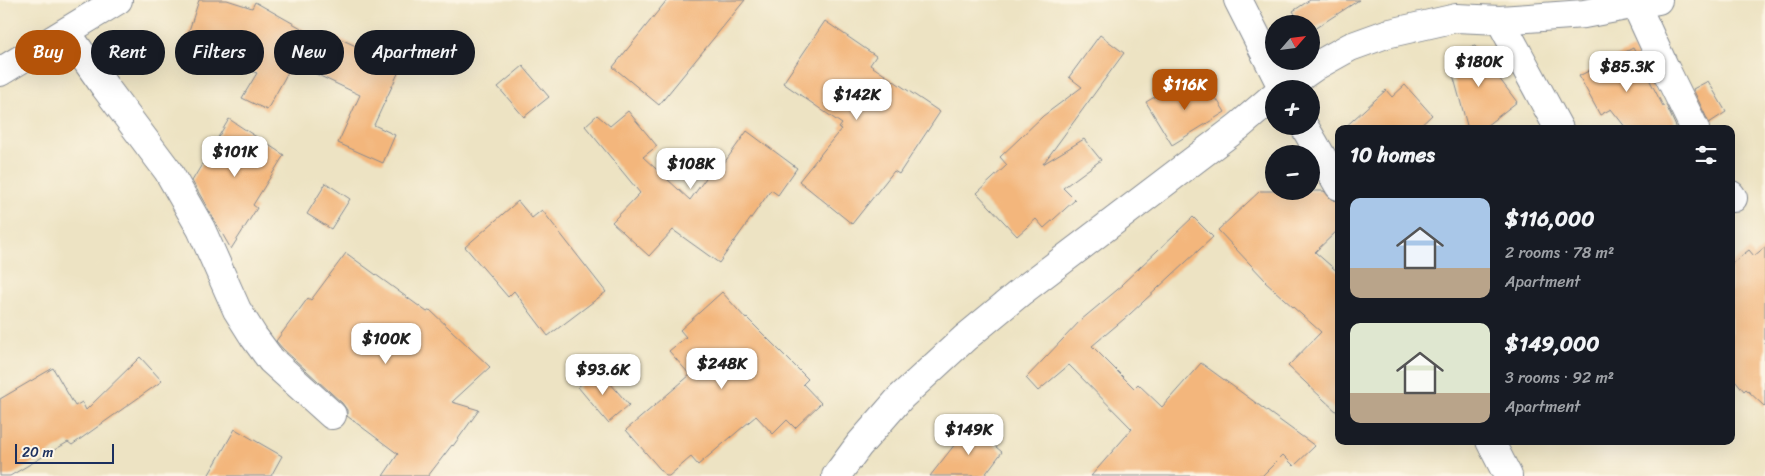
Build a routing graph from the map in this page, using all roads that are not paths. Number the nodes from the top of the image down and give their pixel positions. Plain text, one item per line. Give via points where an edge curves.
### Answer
1 (118, 0) edge
2 (1238, 0) edge
3 (1647, 2) edge
4 (1453, 9) edge
5 (1500, 20) junction
6 (72, 30) edge
7 (81, 53) edge
8 (15, 63) edge
9 (0, 72) edge
10 (1265, 104) edge
11 (1557, 125) edge
12 (1693, 125) edge
13 (1309, 135) edge
14 (1335, 179) edge
15 (332, 416) dead end
16 (1492, 445) edge
17 (836, 476) edge
18 (1508, 476) edge

1 - 6 street
2 - 4 street via 1283,89 1350,47
3 - 5 street via 1584,14
3 - 12 street
4 - 5 street
5 - 11 street
7 - 15 street via 168,171 201,230 237,310 254,337 271,360
8 - 9 street
10 - 17 street via 965,338 901,397
13 - 14 street
16 - 18 street

